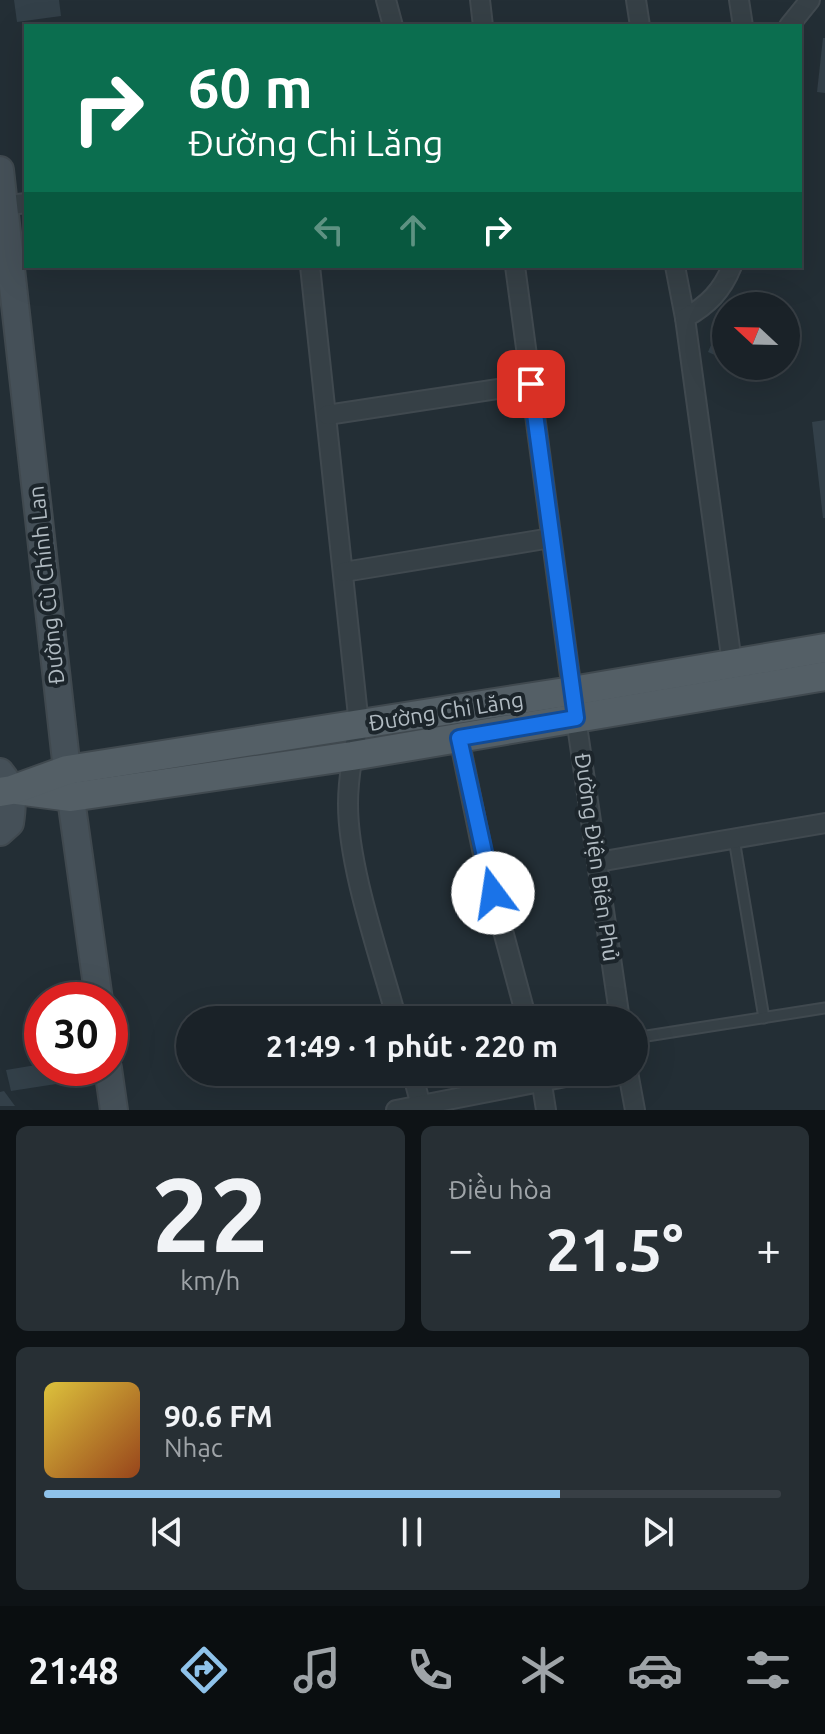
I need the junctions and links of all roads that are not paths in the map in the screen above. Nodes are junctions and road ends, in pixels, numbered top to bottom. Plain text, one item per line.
1 (386, 0) edge
2 (480, 0) edge
3 (636, 0) edge
4 (739, 0) edge
5 (810, 0) edge
6 (392, 24) edge
7 (483, 24) edge
8 (640, 24) edge
9 (743, 24) edge
10 (791, 24) edge
11 (0, 170) edge
12 (15, 204) edge
13 (310, 268) edge
14 (515, 268) edge
15 (675, 268) edge
16 (731, 268) edge
17 (685, 318) junction
18 (531, 384) junction
19 (327, 415) junction
20 (551, 538) junction
21 (344, 572) junction
22 (825, 648) edge
23 (732, 663) junction
24 (825, 676) edge
25 (574, 704) junction
26 (359, 725) junction
27 (459, 738) junction
28 (352, 756) junction
29 (69, 783) junction
30 (4, 785) edge
31 (825, 823) edge
32 (0, 832) edge
33 (734, 839) junction
34 (598, 862) junction
35 (97, 982) edge
36 (393, 1006) edge
37 (523, 1006) edge
38 (618, 1006) edge
39 (825, 1008) edge
40 (764, 1018) junction
41 (648, 1036) edge
42 (111, 1086) edge
43 (417, 1086) edge
44 (506, 1086) edge
45 (542, 1086) edge
46 (631, 1086) edge
47 (425, 1107) edge
48 (114, 1110) edge
49 (396, 1110) edge
50 (546, 1110) edge
51 (635, 1110) edge

1 - 6 street
2 - 7 street
3 - 8 street
4 - 9 street
5 - 10 street
11 - 12 main road, Đường Cù Chính Lan
12 - 29 main road, Đường Cù Chính Lan
13 - 19 street
14 - 18 street, Đường Điện Biên Phủ
15 - 17 street
16 - 17 street
17 - 23 street
18 - 19 street
18 - 20 street, Đường Điện Biên Phủ
19 - 21 street
20 - 21 street
20 - 25 street, Đường Điện Biên Phủ
21 - 26 street
22 - 23 main road, Đường Chi Lăng
23 - 25 main road, Đường Chi Lăng
24 - 25 main road, Đường Chi Lăng
25 - 26 main road, Đường Chi Lăng
25 - 27 main road, Đường Chi Lăng
25 - 34 street, Đường Điện Biên Phủ
26 - 28 street
26 - 29 main road, Đường Chi Lăng
27 - 28 main road, Đường Chi Lăng
27 - 37 street
28 - 29 main road, Đường Chi Lăng
28 - 36 street
29 - 30 main road
29 - 35 main road, Đường Cù Chính Lan
30 - 32 main road
31 - 33 street
33 - 34 street
33 - 40 lane
34 - 38 street, Đường Điện Biên Phủ
39 - 40 lane
40 - 41 lane
42 - 48 main road
43 - 47 street
44 - 47 street
45 - 50 street
46 - 51 street
47 - 49 street

